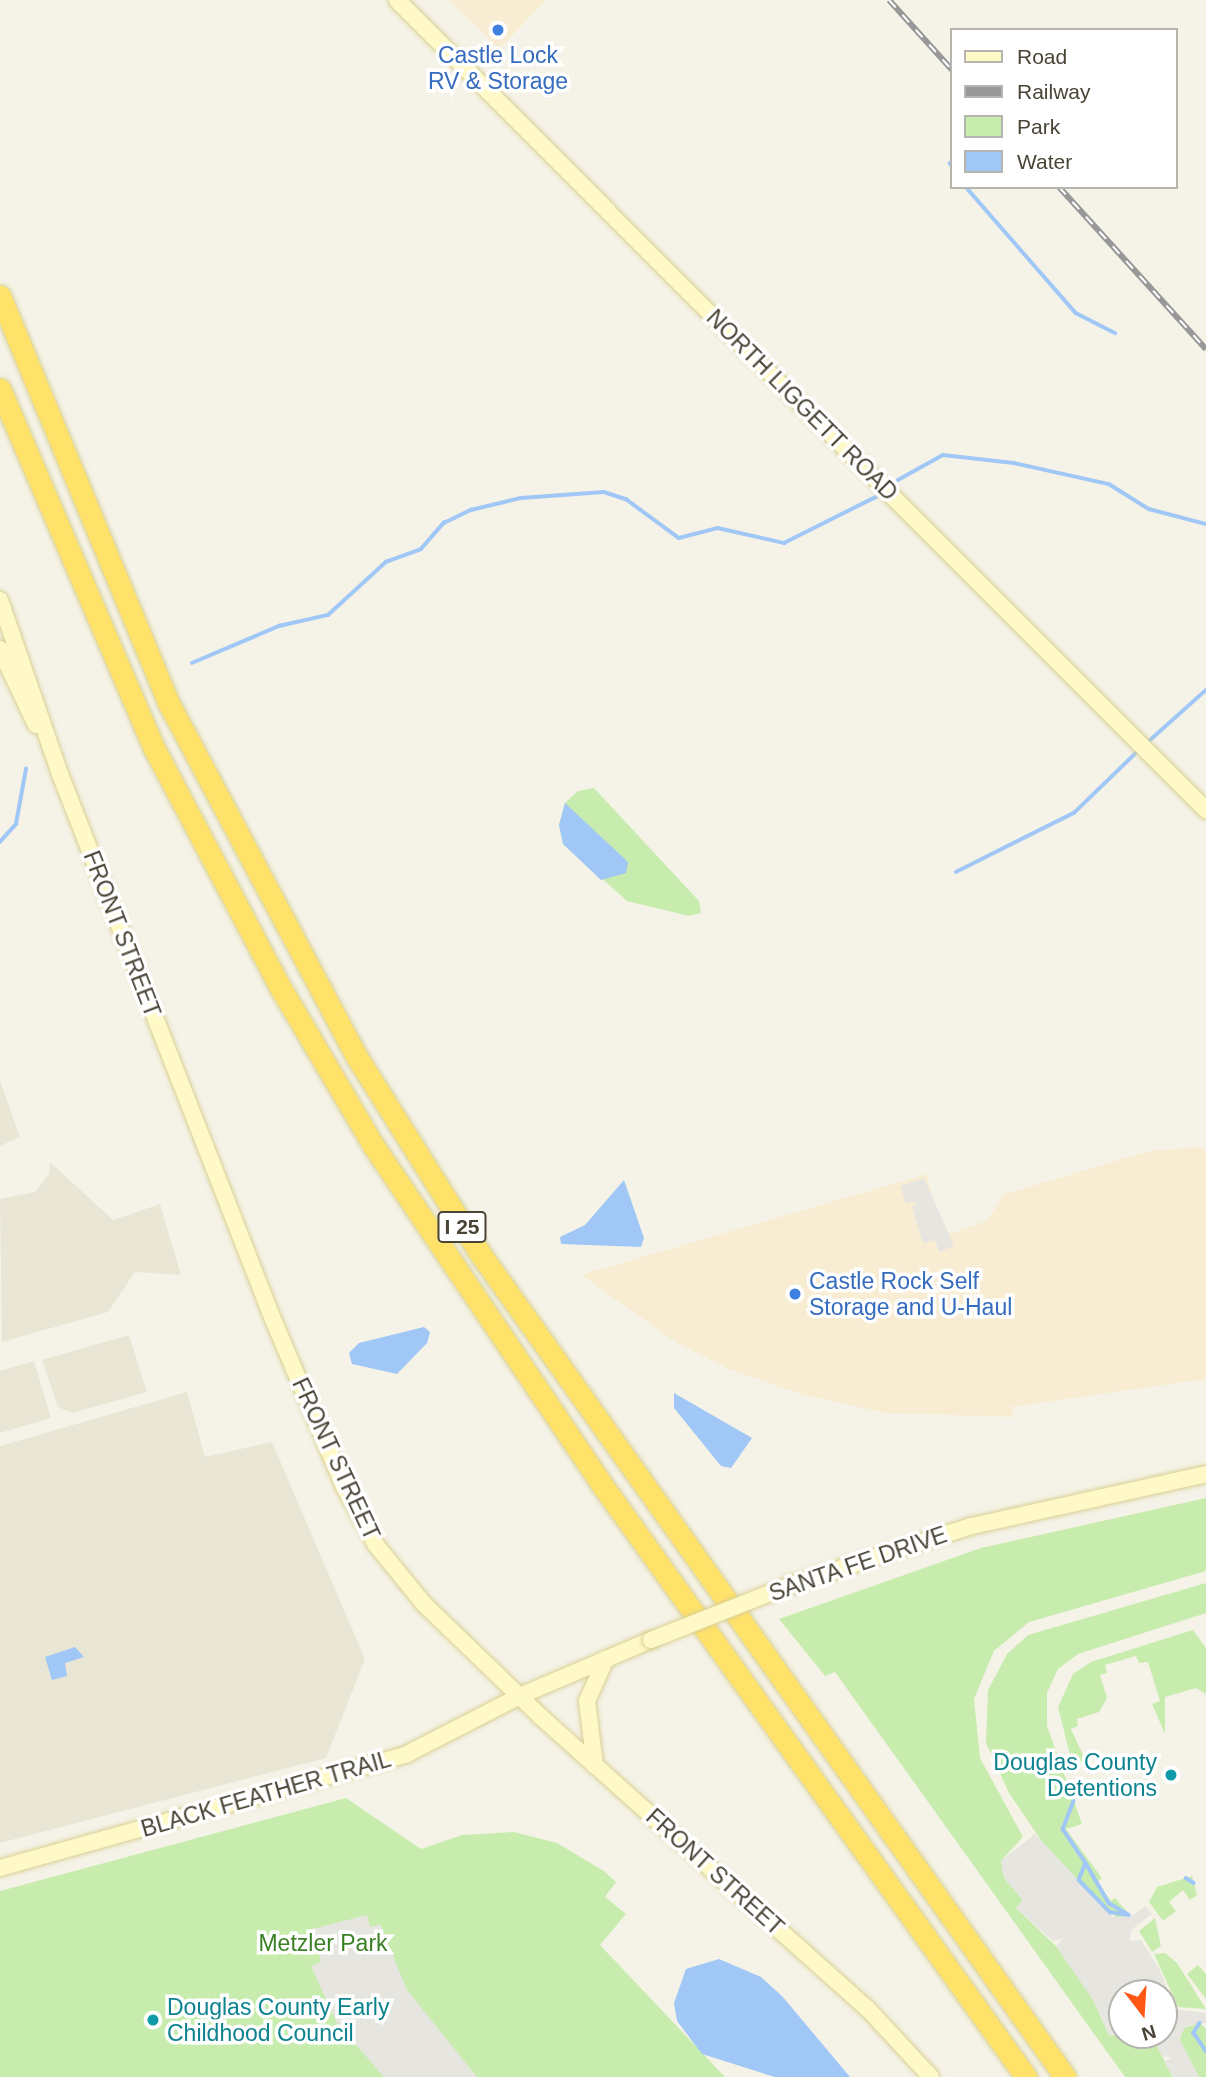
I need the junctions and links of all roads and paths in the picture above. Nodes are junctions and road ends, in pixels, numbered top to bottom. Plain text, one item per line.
1 (397, 0) edge
2 (0, 296) edge
3 (0, 389) edge
4 (0, 600) edge
5 (0, 649) edge
6 (60, 774) junction
7 (1206, 810) edge
8 (1206, 1474) edge
9 (606, 1659) junction
10 (522, 1695) junction
11 (595, 1766) junction
12 (0, 1868) edge
13 (931, 2077) edge
14 (1026, 2077) edge
15 (1065, 2077) edge

1 - 7 main road, NORTH LIGGETT ROAD
2 - 15 highway, I 25
3 - 14 highway, I 25
4 - 6 main road, FRONT STREET
5 - 6 main road, FRONT STREET
6 - 10 main road, FRONT STREET
8 - 9 main road, SANTA FE DRIVE, bridge
9 - 10 main road, SANTA FE DRIVE
9 - 11 main road
10 - 11 main road, FRONT STREET
10 - 12 main road, BLACK FEATHER TRAIL
11 - 13 main road, FRONT STREET

